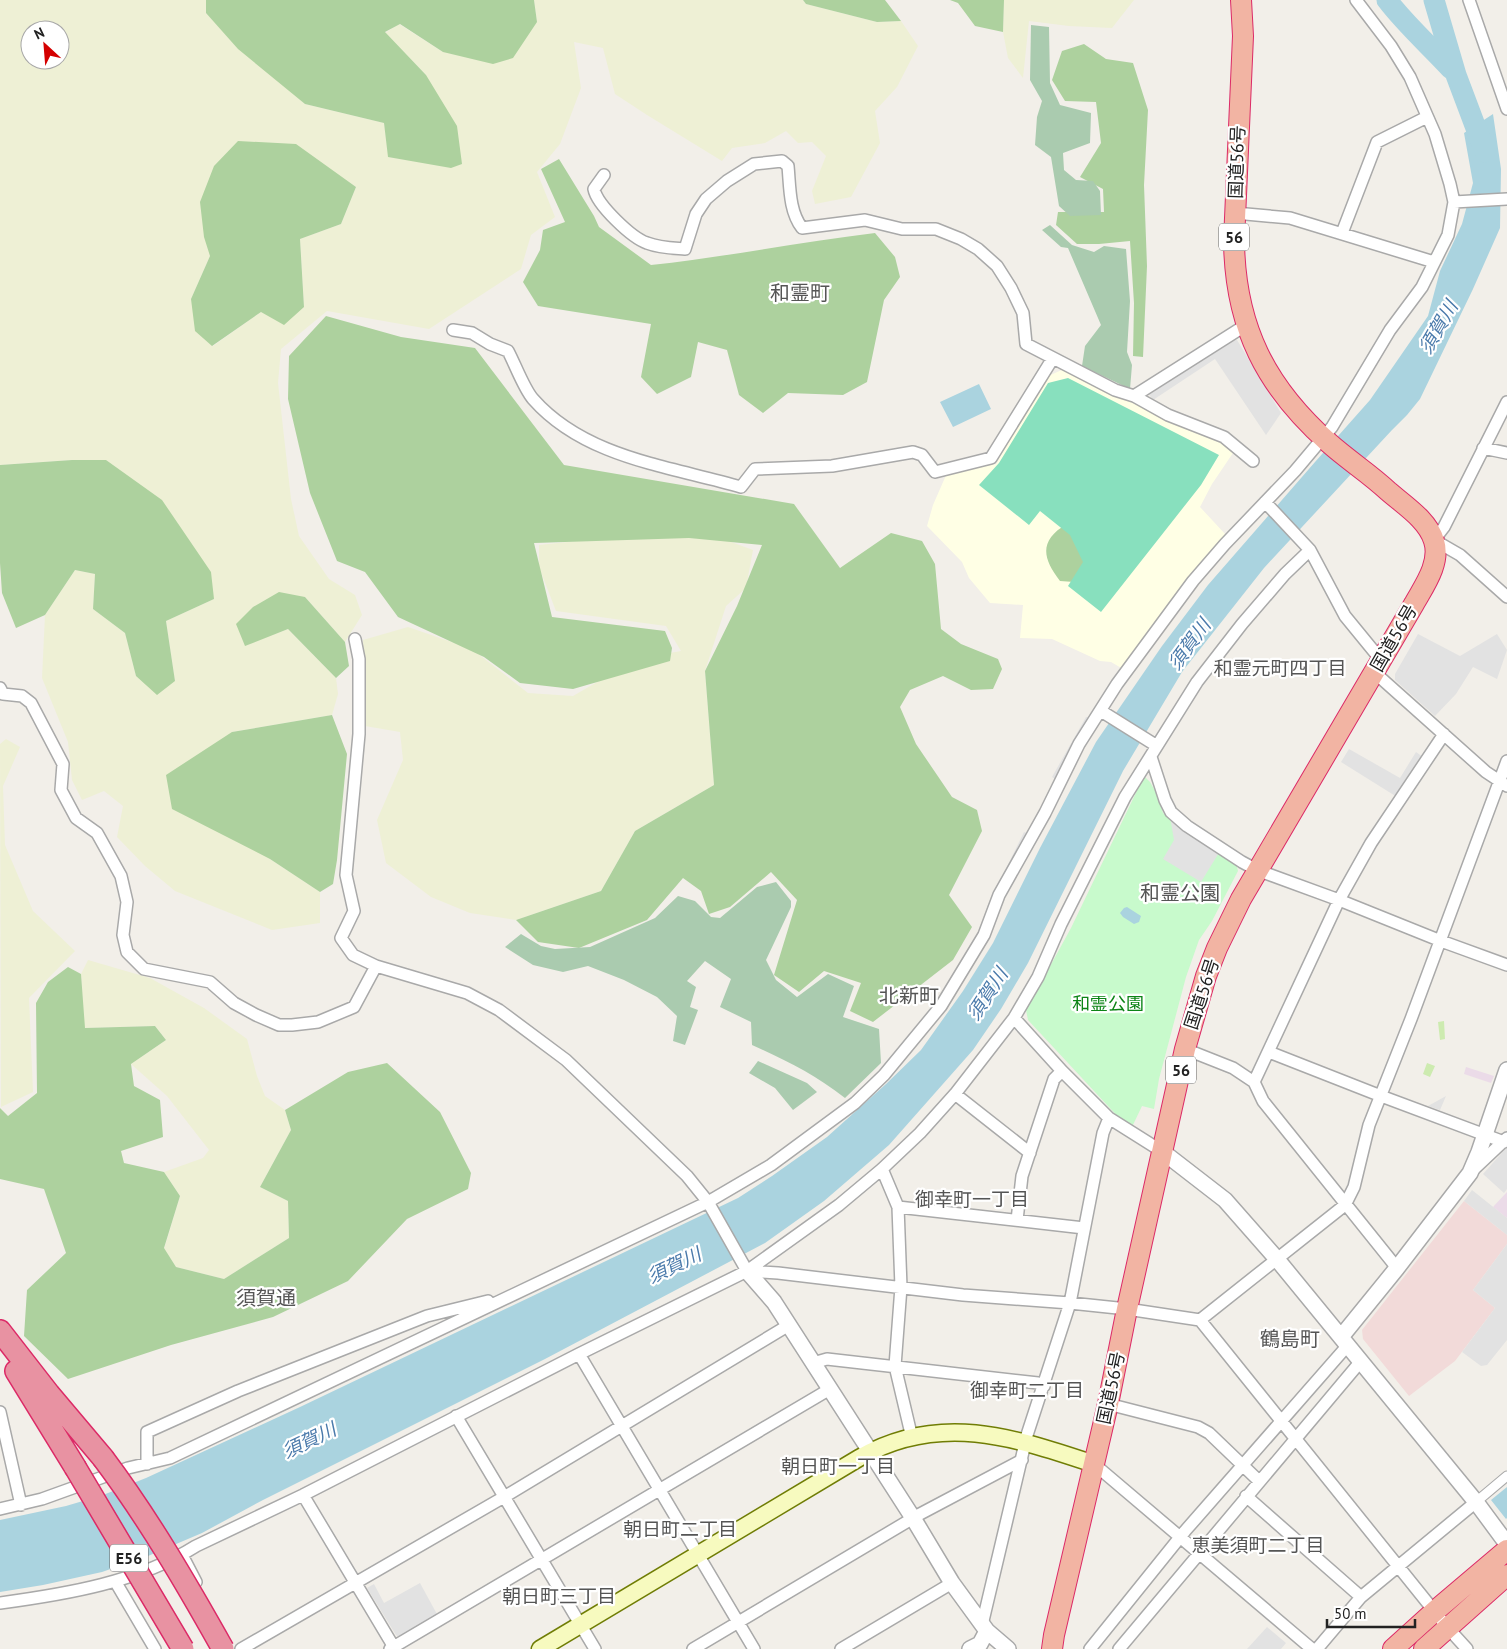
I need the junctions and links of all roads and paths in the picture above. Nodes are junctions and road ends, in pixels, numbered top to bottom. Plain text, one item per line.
1 (1241, 0) edge
2 (1356, 0) edge
3 (1469, 0) edge
4 (1507, 109) edge
5 (1427, 117) junction
6 (604, 175) dead end
7 (1507, 198) edge
8 (1458, 202) junction
9 (1235, 213) junction
10 (1342, 233) junction
11 (1434, 262) junction
12 (1246, 325) junction
13 (453, 330) dead end
14 (1052, 358) junction
15 (1134, 396) junction
16 (1507, 402) edge
17 (1327, 441) junction
18 (1483, 448) junction
19 (1507, 453) edge
20 (1253, 461) dead end
21 (1266, 504) junction
22 (1434, 540) junction
23 (1307, 546) junction
24 (1507, 597) edge
25 (355, 639) dead end
26 (1378, 666) junction
27 (1, 691) edge
28 (1105, 714) junction
29 (1444, 734) junction
30 (1153, 744) junction
31 (1151, 757) junction
32 (1507, 760) edge
33 (1503, 783) edge
34 (1257, 870) junction
35 (1339, 900) junction
36 (1441, 941) junction
37 (1507, 965) edge
38 (376, 966) junction
39 (1014, 1018) junction
40 (1186, 1049) junction
41 (1269, 1052) junction
42 (1507, 1070) edge
43 (1062, 1071) junction
44 (1254, 1082) junction
45 (955, 1094) junction
46 (1381, 1096) junction
47 (1109, 1118) junction
48 (1484, 1134) junction
49 (1505, 1140) edge
50 (1163, 1152) junction
51 (1030, 1153) junction
52 (882, 1169) junction
53 (1470, 1173) junction
54 (1345, 1205) junction
55 (710, 1206) junction
56 (898, 1206) junction
57 (1018, 1220) junction
58 (1084, 1228) junction
59 (1276, 1258) junction
60 (744, 1267) junction
61 (1397, 1268) junction
62 (901, 1288) junction
63 (501, 1300) junction
64 (1070, 1303) junction
65 (1127, 1309) junction
66 (1200, 1320) junction
67 (789, 1325) junction
68 (0, 1331) edge
69 (1344, 1341) junction
70 (0, 1342) edge
71 (579, 1354) junction
72 (1362, 1361) junction
73 (813, 1363) junction
74 (895, 1366) junction
75 (1044, 1386) junction
76 (830, 1389) junction
77 (1108, 1404) junction
78 (0, 1412) edge
79 (456, 1416) junction
80 (1281, 1420) junction
81 (623, 1426) junction
82 (912, 1438) junction
83 (1296, 1439) junction
84 (1026, 1442) junction
85 (870, 1451) junction
86 (1022, 1460) junction
87 (147, 1464) junction
88 (1094, 1464) junction
89 (1242, 1464) junction
90 (71, 1469) junction
91 (1507, 1476) edge
92 (1258, 1481) junction
93 (660, 1489) junction
94 (303, 1495) junction
95 (1246, 1496) junction
96 (504, 1497) junction
97 (1476, 1502) junction
98 (21, 1505) junction
99 (0, 1509) edge
100 (913, 1518) junction
101 (1180, 1538) junction
102 (1507, 1544) edge
103 (1507, 1550) edge
104 (1199, 1553) junction
105 (698, 1554) junction
106 (182, 1555) junction
107 (542, 1560) junction
108 (1398, 1566) junction
109 (1507, 1575) edge
110 (115, 1581) junction
111 (356, 1583) junction
112 (952, 1583) junction
113 (1361, 1597) junction
114 (0, 1603) edge
115 (1435, 1611) junction
116 (738, 1622) junction
117 (581, 1624) junction
118 (1447, 1627) junction
119 (979, 1640) edge
120 (393, 1648) edge
121 (155, 1649) edge
122 (167, 1649) edge
123 (183, 1649) edge
124 (223, 1649) edge
125 (232, 1649) edge
126 (241, 1649) edge
127 (540, 1649) edge
128 (595, 1649) edge
129 (693, 1649) edge
130 (754, 1649) edge
131 (841, 1649) edge
132 (1008, 1649) edge
133 (1052, 1649) edge
134 (1090, 1649) edge
135 (1119, 1649) edge
136 (1312, 1649) edge
137 (1317, 1649) edge
138 (1393, 1649) edge
139 (1424, 1649) edge
140 (1467, 1649) edge

1 - 9 highway, 国道56号 / 56
2 - 5 street
3 - 4 street
5 - 8 street
5 - 10 street
6 - 14 street
7 - 8 street
8 - 11 street
9 - 10 street
9 - 12 highway, 国道56号 / 56
10 - 11 street
11 - 17 street
12 - 15 street
12 - 17 highway, 国道56号 / 56
13 - 14 street
14 - 15 street
15 - 20 street
16 - 18 street
17 - 21 street
17 - 22 highway, 56
18 - 19 street
18 - 22 street
21 - 23 street
21 - 28 street
22 - 24 street
22 - 26 highway, 国道56号 / 56
23 - 26 street
23 - 30 street
25 - 38 street
26 - 29 street
26 - 34 highway, 国道56号 / 56
27 - 38 street
28 - 30 street
28 - 55 street
29 - 33 street
29 - 35 street
30 - 31 street
31 - 34 street
31 - 39 street
32 - 33 street
33 - 36 street
34 - 35 street
34 - 40 highway, 国道56号 / 56
35 - 36 street
35 - 41 street
36 - 37 street
36 - 46 street
38 - 55 street
39 - 43 street
39 - 45 street
40 - 44 street
40 - 50 highway, 国道56号 / 56
41 - 44 street
41 - 46 street
42 - 48 street
43 - 47 street
43 - 51 street
44 - 54 street
45 - 51 street
45 - 52 street
46 - 48 street
46 - 54 street
47 - 50 street
47 - 58 street
48 - 49 street
48 - 53 street
49 - 53 street
50 - 59 street
50 - 65 highway, 国道56号 / 56
51 - 57 street
52 - 56 street
52 - 60 street
53 - 61 street
54 - 59 street
54 - 61 street
55 - 60 street
55 - 63 street
56 - 57 street
56 - 62 street
57 - 58 street
58 - 64 street
59 - 66 street
59 - 69 street
60 - 62 street
60 - 67 street
60 - 71 street
61 - 69 street
62 - 64 street
62 - 74 street
63 - 87 street
63 - 87 street
64 - 65 street
64 - 75 street
65 - 66 street
65 - 77 highway, 国道56号 / 56
66 - 80 street
67 - 73 street
67 - 81 street
68 - 124 highway, bridge
69 - 72 street
69 - 80 street
70 - 90 highway
71 - 79 street
71 - 81 street
72 - 83 street
72 - 97 street
73 - 74 street
73 - 76 street
74 - 75 street
74 - 82 street
75 - 84 street
76 - 85 street
76 - 93 street
77 - 88 highway, 国道56号 / 56
77 - 89 street
78 - 98 street
79 - 94 street
79 - 96 street
80 - 83 street
80 - 89 street
81 - 93 street
81 - 96 street
82 - 84 main road
82 - 85 main road
83 - 92 street
83 - 108 street
84 - 86 street
84 - 88 main road
85 - 100 street
85 - 105 main road
86 - 100 street
86 - 119 street
87 - 98 street
88 - 101 street
88 - 133 highway, 国道56号 / 56
89 - 92 street
89 - 101 street
90 - 122 highway
90 - 123 highway, E56, bridge
91 - 97 street
92 - 95 street
93 - 105 street
93 - 107 street
94 - 106 street
94 - 111 street
95 - 104 street
95 - 113 street
96 - 107 street
96 - 111 street
97 - 102 street
97 - 108 street
98 - 99 street
100 - 112 street
100 - 116 street
101 - 104 street
101 - 134 street
103 - 115 highway
104 - 135 street
104 - 136 street
105 - 116 street
105 - 117 main road
106 - 110 street
106 - 125 street
107 - 117 street
107 - 120 street
108 - 113 street
108 - 115 street
109 - 118 highway
110 - 114 street
110 - 121 street
111 - 120 street
111 - 126 street
112 - 119 street
112 - 131 street
113 - 137 street
115 - 118 street
115 - 138 highway
116 - 129 street
116 - 130 street
117 - 127 main road
117 - 128 street
118 - 139 highway
118 - 140 street
119 - 132 street

